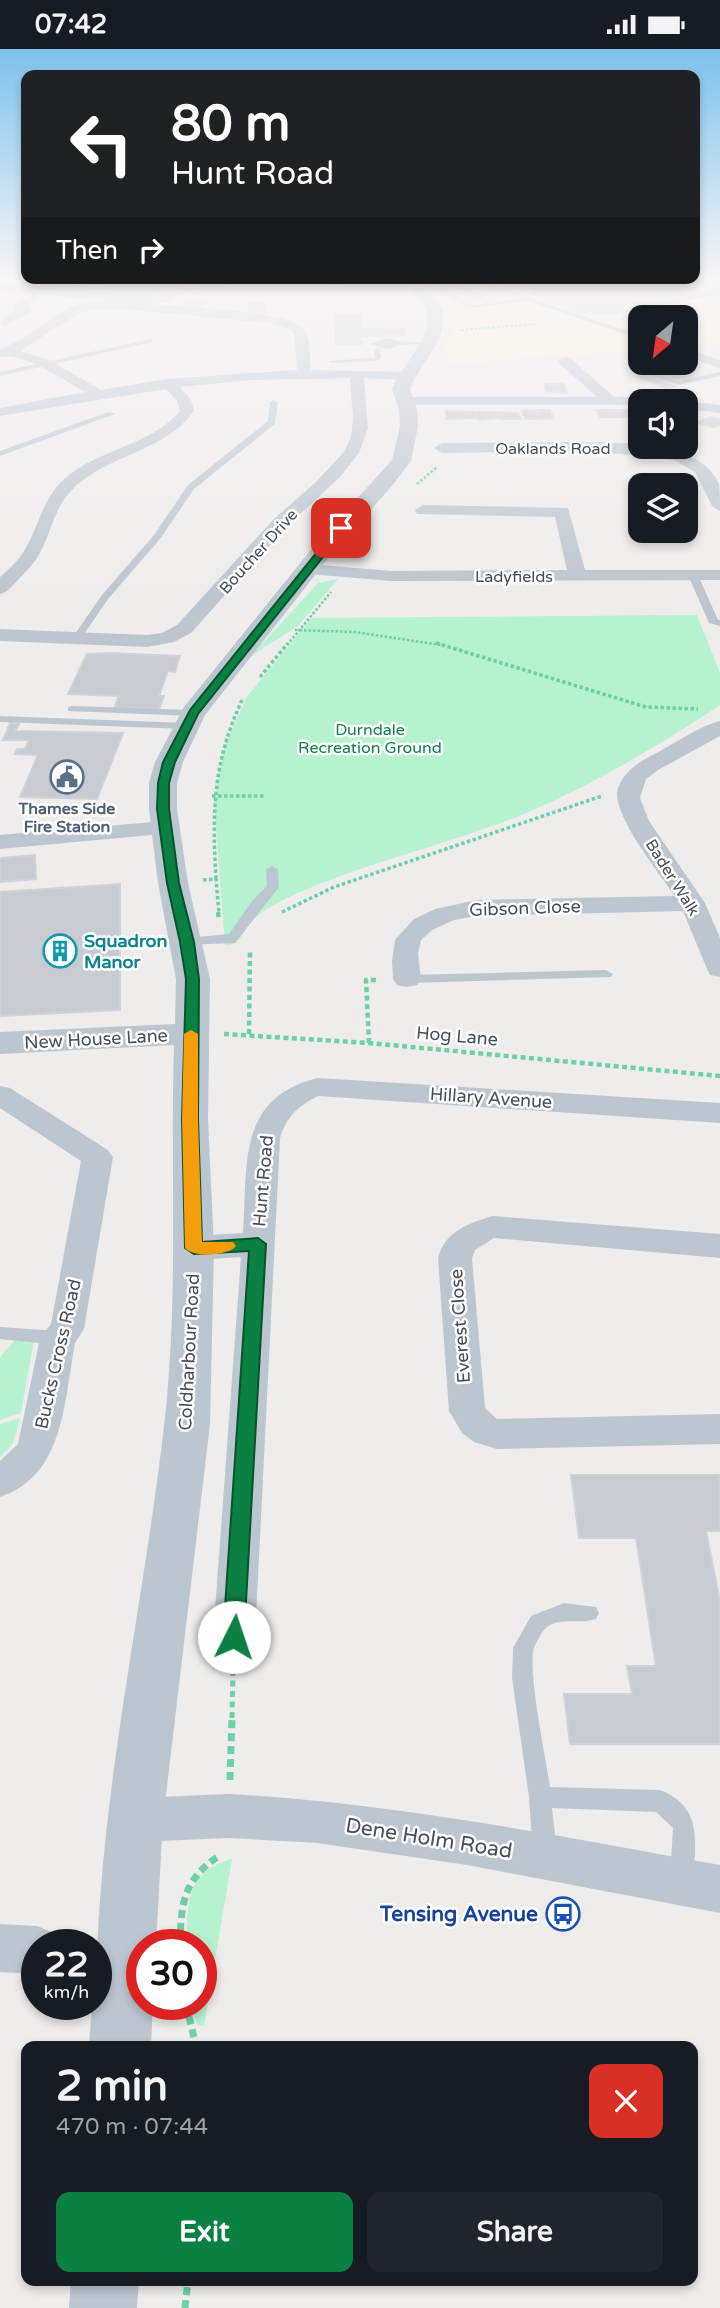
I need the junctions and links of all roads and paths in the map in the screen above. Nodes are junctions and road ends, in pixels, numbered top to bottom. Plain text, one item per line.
1 (78, 382) edge
2 (175, 382) edge
3 (358, 382) edge
4 (387, 382) edge
5 (408, 382) edge
6 (589, 382) edge
7 (168, 383) junction
8 (405, 388) junction
9 (96, 393) junction
10 (608, 399) junction
11 (628, 400) edge
12 (274, 402) dead end
13 (698, 406) edge
14 (720, 409) edge
15 (0, 412) edge
16 (111, 414) dead end
17 (442, 448) dead end
18 (0, 454) edge
19 (716, 490) edge
20 (720, 506) edge
21 (423, 510) dead end
22 (34, 549) junction
23 (11, 550) dead end
24 (309, 569) junction
25 (693, 575) junction
26 (720, 575) edge
27 (577, 576) junction
28 (0, 588) edge
29 (720, 623) edge
30 (300, 629) junction
31 (0, 635) edge
32 (77, 638) junction
33 (236, 658) junction
34 (253, 685) dead end
35 (243, 696) dead end
36 (705, 708) dead end
37 (72, 709) dead end
38 (0, 719) edge
39 (190, 719) junction
40 (720, 727) edge
41 (698, 738) junction
42 (720, 747) edge
43 (630, 786) junction
44 (212, 796) junction
45 (264, 796) dead end
46 (165, 828) junction
47 (0, 842) edge
48 (272, 870) dead end
49 (216, 879) junction
50 (173, 883) junction
51 (692, 903) junction
52 (274, 919) dead end
53 (220, 941) junction
54 (187, 942) junction
55 (720, 969) edge
56 (606, 974) dead end
57 (407, 979) junction
58 (191, 1034) junction
59 (249, 1034) junction
60 (0, 1043) edge
61 (369, 1043) junction
62 (720, 1076) edge
63 (0, 1095) edge
64 (720, 1113) edge
65 (273, 1118) joint
66 (258, 1244) junction
67 (720, 1246) edge
68 (194, 1248) junction
69 (0, 1333) edge
70 (58, 1338) junction
71 (720, 1429) edge
72 (0, 1482) edge
73 (589, 1613) dead end
74 (234, 1637) joint
75 (540, 1797) junction
76 (135, 1820) junction
77 (227, 1835) junction
78 (545, 1856) junction
79 (701, 1885) edge
80 (134, 1929) edge
81 (156, 1929) edge
82 (0, 1948) edge
83 (21, 1949) edge
84 (126, 2005) edge
85 (190, 2020) edge
86 (121, 2041) edge
87 (195, 2041) edge
88 (105, 2286) edge
89 (187, 2286) edge
90 (103, 2308) edge
91 (185, 2308) edge

1 - 9 street
2 - 7 street
3 - 32 street, Boucher Drive
4 - 8 street
5 - 8 street
6 - 10 street
7 - 9 street
7 - 22 street
8 - 10 street
8 - 24 street, Coldharbour Road
9 - 15 street
10 - 11 street
12 - 32 lane
13 - 14 street
16 - 18 lane
17 - 19 street, Oaklands Road
19 - 20 street, Oaklands Road
21 - 27 street
22 - 23 street
22 - 28 street
24 - 27 street, Ladyfields
24 - 33 street, Coldharbour Road
25 - 26 street, Ladyfields
25 - 27 street, Ladyfields
25 - 29 lane
30 - 33 path
30 - 34 path
30 - 36 path
31 - 32 street, Boucher Drive
33 - 39 street, Coldharbour Road
35 - 44 path
37 - 39 lane
38 - 39 lane
39 - 46 street, Coldharbour Road
40 - 41 street
41 - 42 street
41 - 43 street
43 - 51 street, Bader Walk
43 - 52 path
44 - 45 path
44 - 49 path
46 - 47 street
46 - 50 street, Coldharbour Road
48 - 53 lane
49 - 50 path
49 - 53 path
50 - 54 street, Coldharbour Road
51 - 55 street, Bader Walk
51 - 57 street, Gibson Close
53 - 54 lane
53 - 59 path
54 - 58 street, Coldharbour Road
56 - 57 lane
57 - 61 path
58 - 59 path, Hog Lane
58 - 60 street, New House Lane
58 - 68 street, Coldharbour Road
59 - 61 path, Hog Lane
61 - 62 path, Hog Lane
63 - 70 street, Bucks Cross Road
64 - 65 street, Hillary Avenue
65 - 66 street, Hunt Road
66 - 68 street, Hunt Road
66 - 74 street, Hunt Road
67 - 71 street, Everest Close
68 - 76 street, Coldharbour Road
69 - 70 lane
70 - 72 street, Bucks Cross Road
73 - 75 lane
74 - 77 path
75 - 78 lane
75 - 79 lane
76 - 77 street, Dene Holm Road
76 - 80 street, Coldharbour Road
77 - 78 street, Dene Holm Road
77 - 81 path
78 - 79 street, Dene Holm Road
82 - 83 street
84 - 86 street, Coldharbour Road
85 - 87 path
88 - 90 street
89 - 91 path

